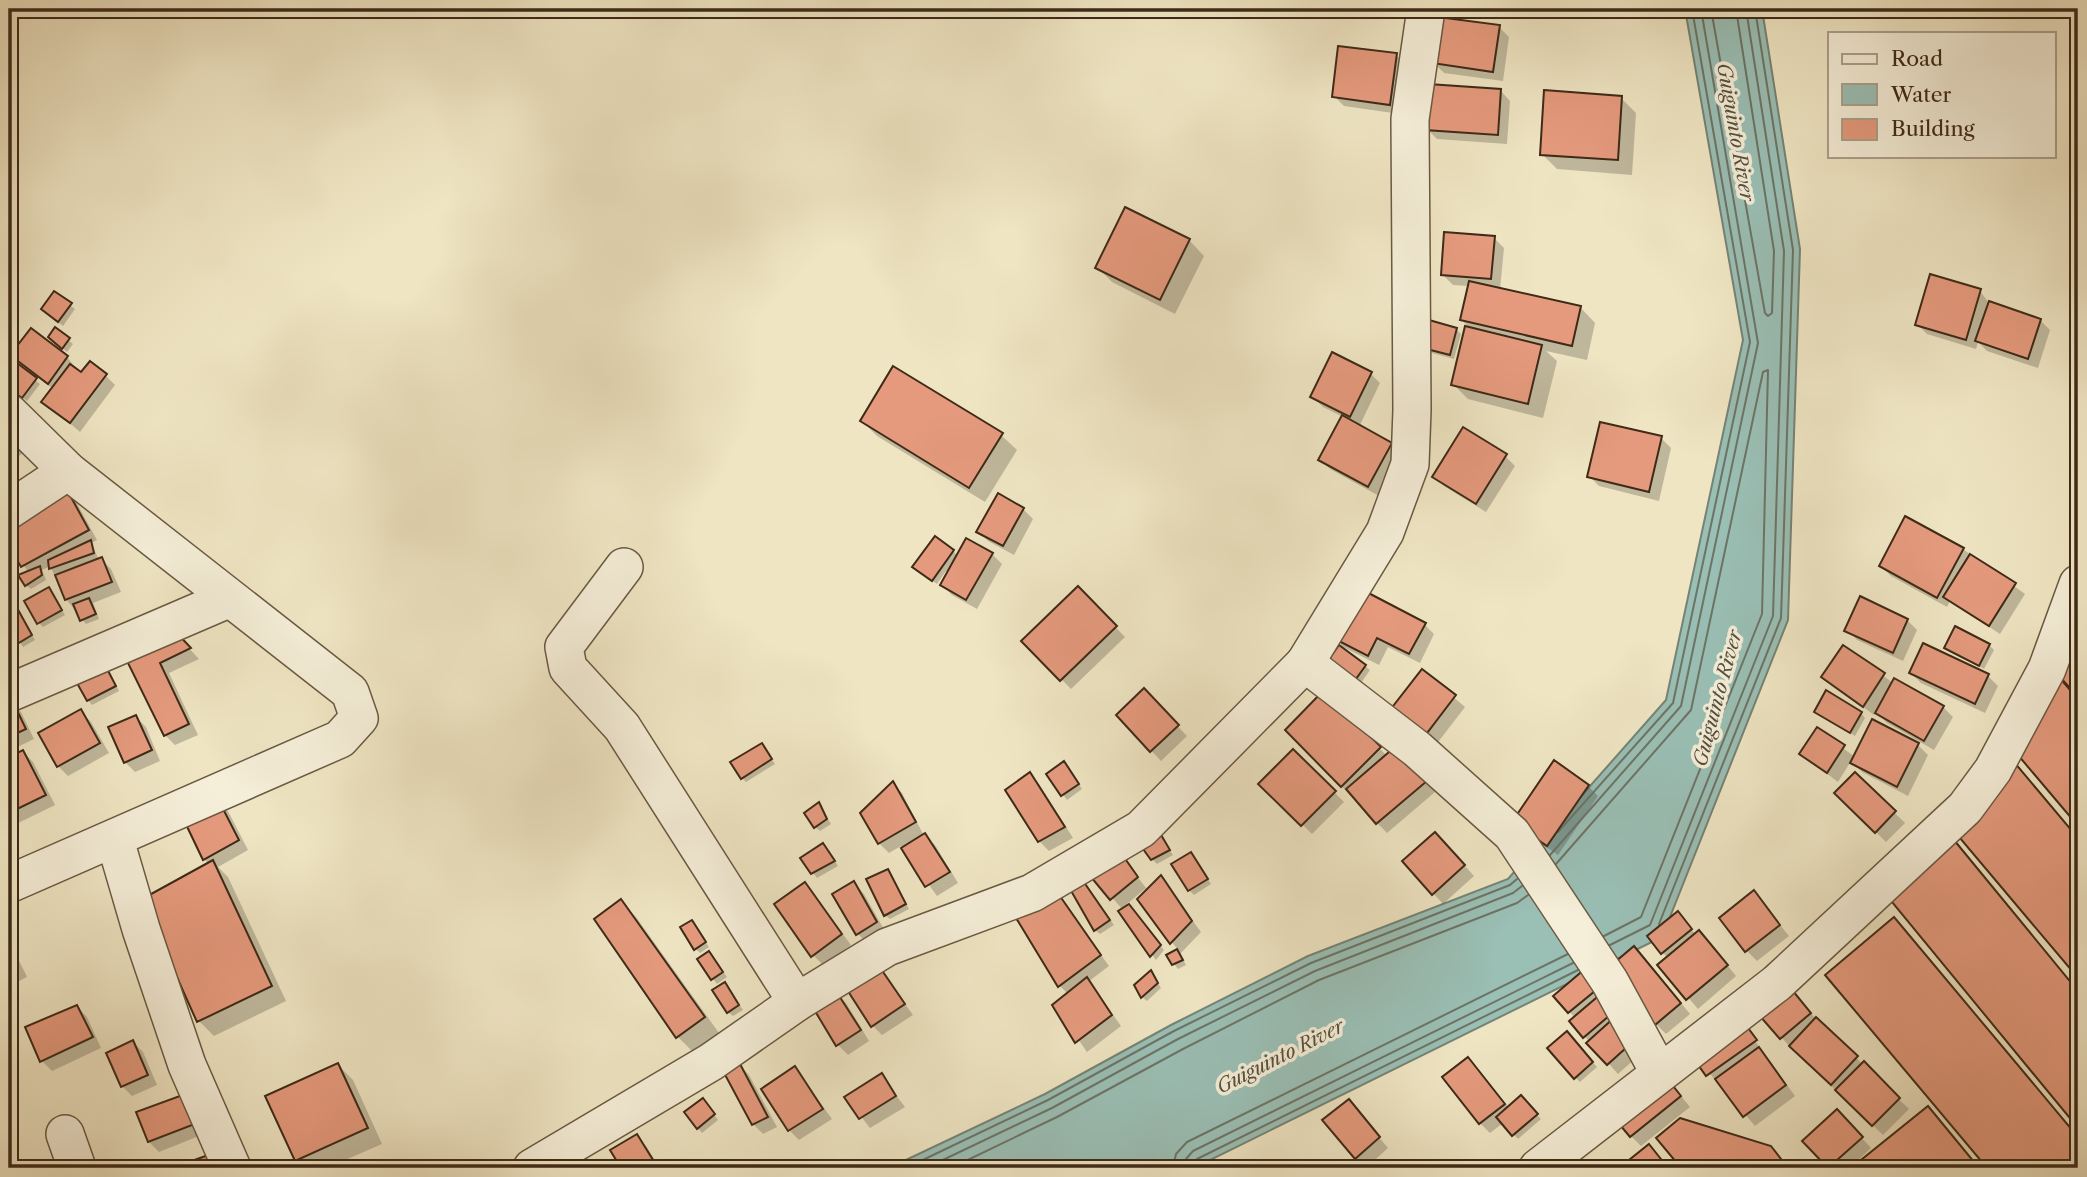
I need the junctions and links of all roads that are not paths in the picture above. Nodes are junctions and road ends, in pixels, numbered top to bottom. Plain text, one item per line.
1 (1426, 9) edge
2 (9, 413) edge
3 (68, 471) junction
4 (9, 510) edge
5 (624, 567) dead end
6 (2078, 584) edge
7 (228, 599) junction
8 (1305, 663) junction
9 (9, 693) edge
10 (115, 840) junction
11 (9, 884) edge
12 (797, 1002) junction
13 (1659, 1072) junction
14 (65, 1134) dead end
15 (77, 1168) edge
16 (232, 1168) edge
17 (532, 1168) edge
18 (1538, 1168) edge

1 - 8 street
2 - 3 street
3 - 4 street
3 - 7 street
5 - 12 street
6 - 13 street
7 - 9 street
7 - 10 street
8 - 12 street
8 - 13 street
10 - 11 street
10 - 16 street
12 - 17 street
13 - 18 street
14 - 15 street

